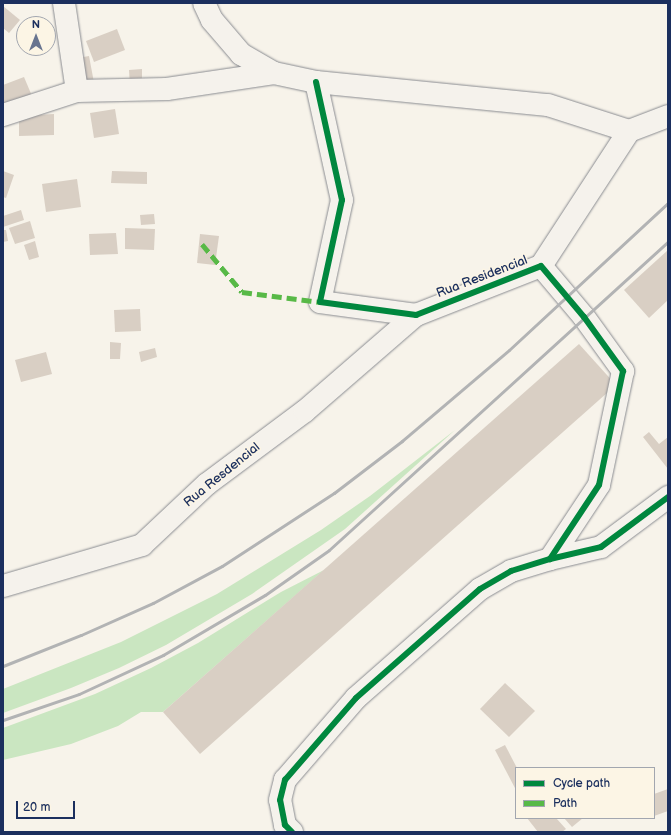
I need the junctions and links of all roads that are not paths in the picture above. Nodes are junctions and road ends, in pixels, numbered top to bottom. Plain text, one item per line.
1 (64, 3) edge
2 (204, 3) edge
3 (274, 73) junction
4 (316, 82) junction
5 (77, 91) junction
6 (3, 116) edge
7 (668, 116) edge
8 (629, 131) junction
9 (541, 266) junction
10 (416, 315) junction
11 (668, 498) edge
12 (550, 559) junction
13 (3, 586) edge
14 (283, 830) edge

1 - 5 street
2 - 3 street
3 - 4 street
3 - 5 street
4 - 8 street
4 - 10 street, Rua Residencial
5 - 6 street
7 - 8 street
8 - 9 street, Rua Residencial
9 - 10 street, Rua Residencial
9 - 12 street, Rua Residencial
10 - 13 street, Rua Resdencial
11 - 12 street
12 - 14 street

